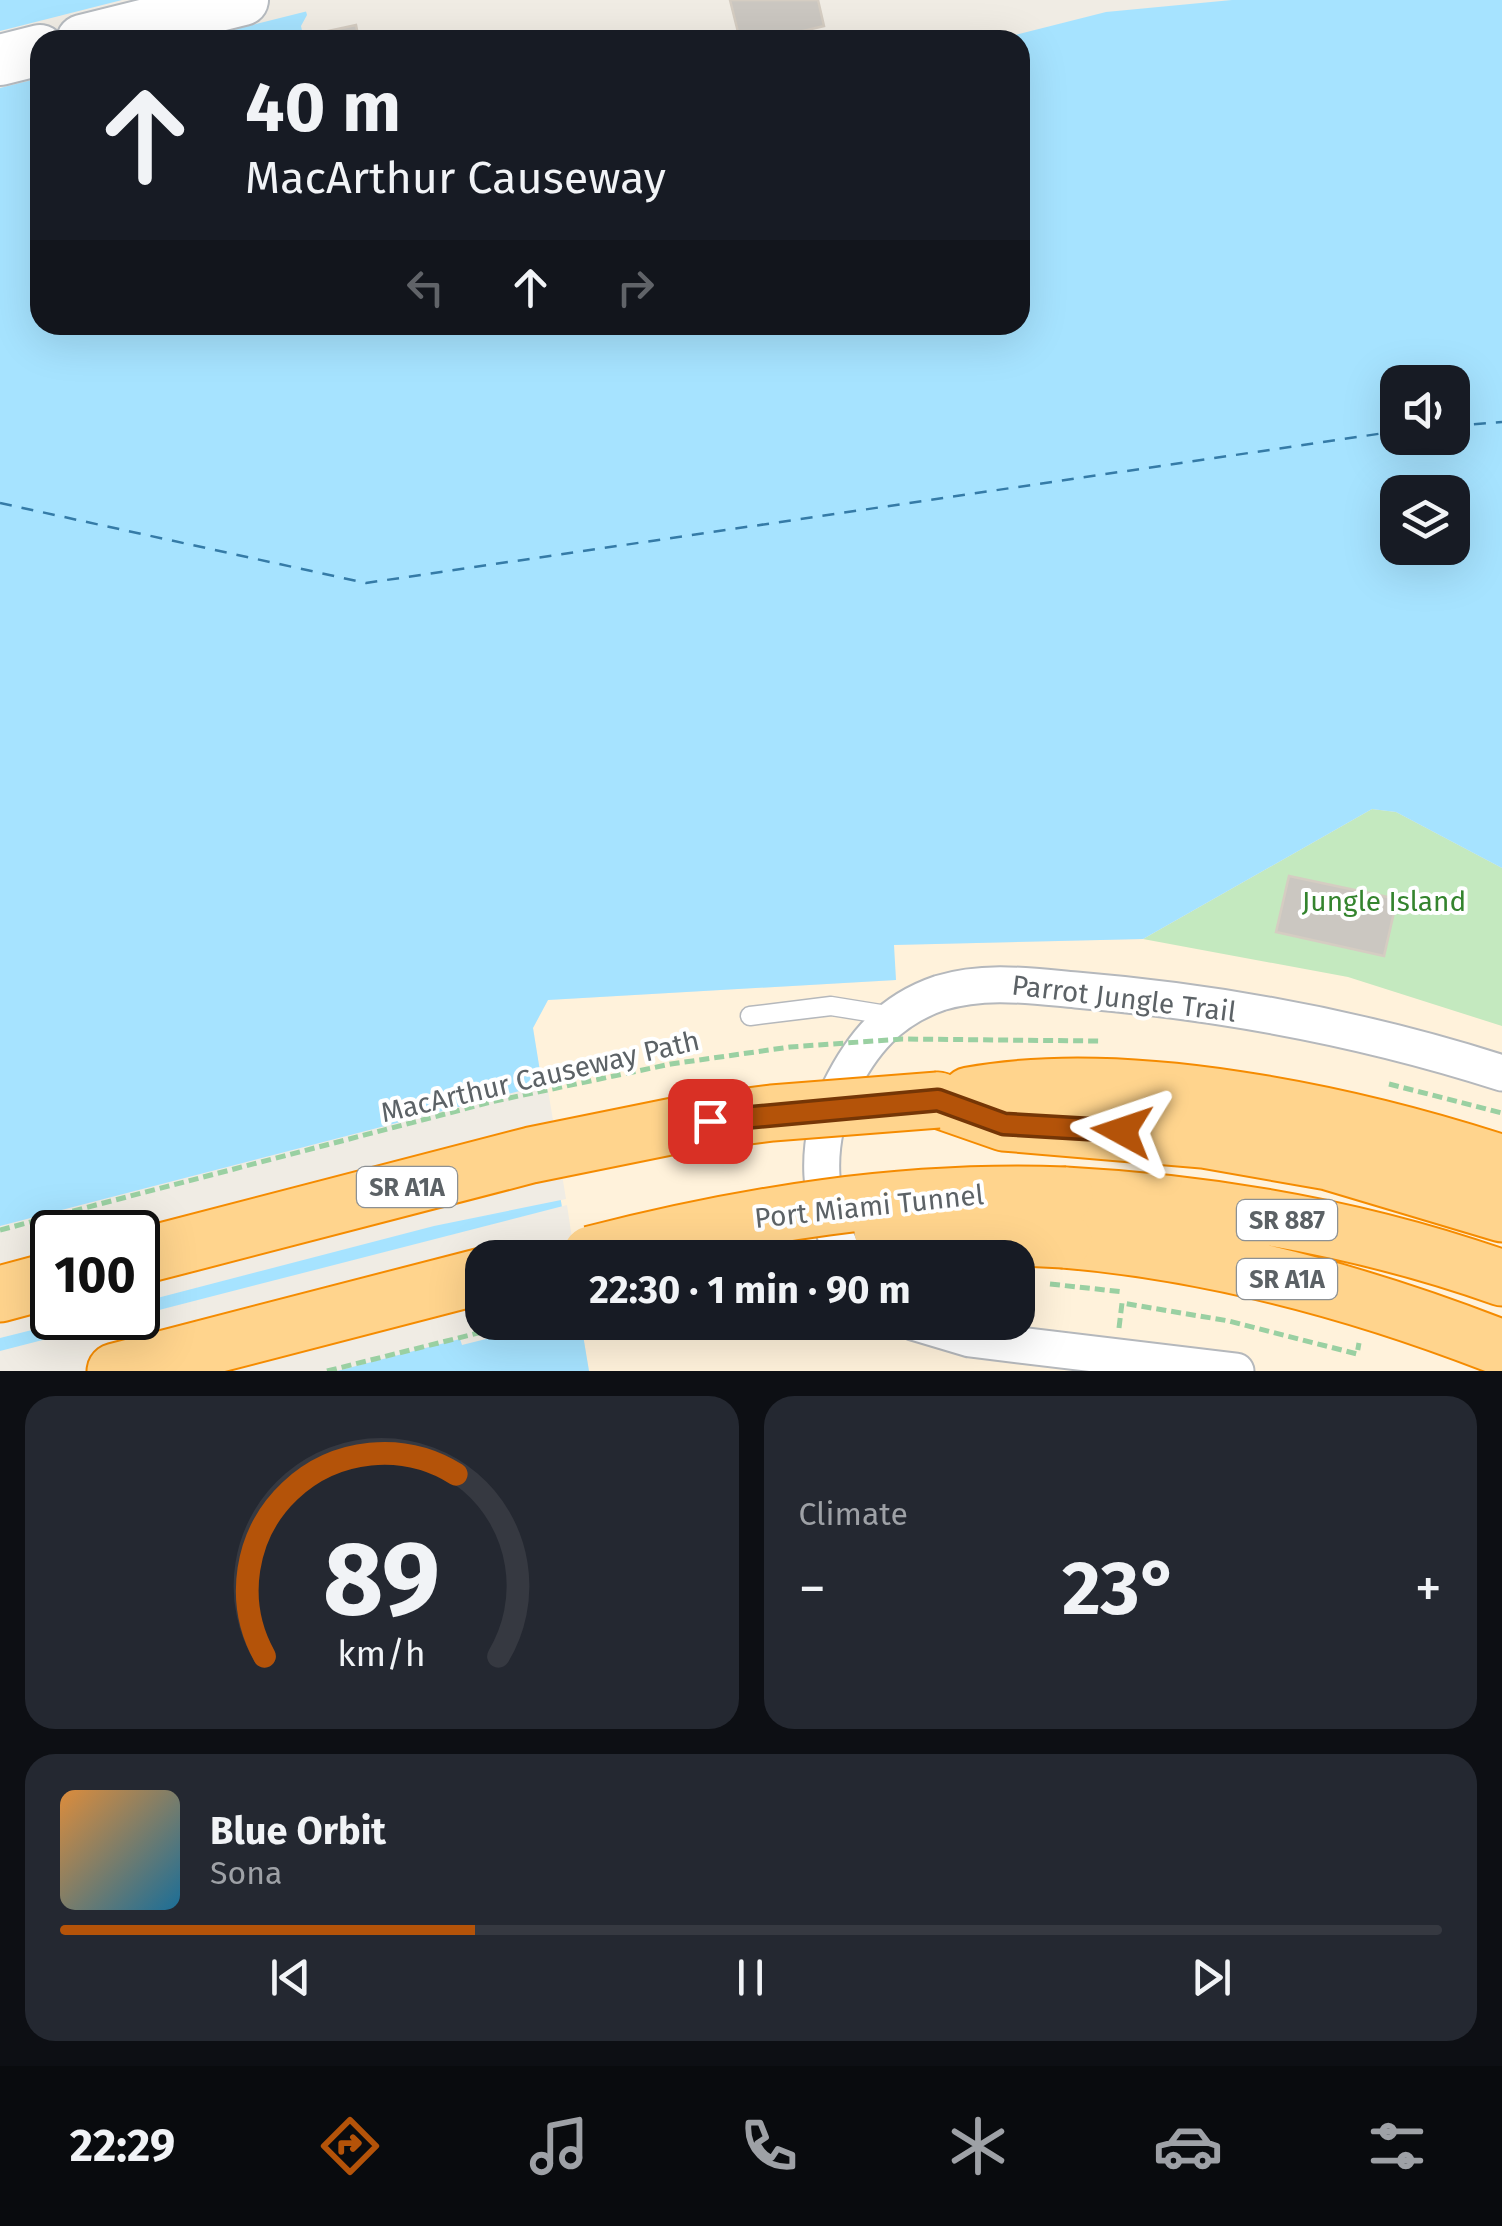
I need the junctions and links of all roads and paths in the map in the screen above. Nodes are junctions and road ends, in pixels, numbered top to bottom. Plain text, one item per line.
1 (242, 0) edge
2 (122, 30) edge
3 (30, 52) edge
4 (0, 60) edge
5 (750, 1016) dead end
6 (894, 1016) junction
7 (1502, 1073) edge
8 (1092, 1085) junction
9 (1502, 1163) edge
10 (1502, 1214) edge
11 (0, 1230) edge
12 (700, 1240) edge
13 (840, 1240) edge
14 (1065, 1240) junction
15 (160, 1252) edge
16 (0, 1262) edge
17 (30, 1264) edge
18 (1502, 1278) edge
19 (465, 1280) edge
20 (30, 1286) edge
21 (0, 1294) edge
22 (1138, 1294) dead end
23 (465, 1336) edge
24 (1344, 1339) dead end
25 (980, 1340) edge
26 (1502, 1348) edge
27 (1133, 1355) edge
28 (115, 1371) edge
29 (327, 1371) edge
30 (1236, 1371) edge

1 - 2 main road
3 - 4 main road
5 - 6 lane
6 - 7 street, Parrot Jungle Trail
6 - 13 street, Parrot Jungle Trail
8 - 9 highway, SR A1A
8 - 10 highway, SR 887
8 - 11 path, MacArthur Causeway Path, bridge
8 - 15 highway, SR A1A, bridge
12 - 14 highway, SR A1A, bridge
14 - 18 highway, SR 887
14 - 22 path
14 - 26 highway, SR A1A
16 - 17 highway
19 - 28 highway
20 - 21 highway
23 - 29 path
24 - 27 path
25 - 27 street
27 - 30 street

